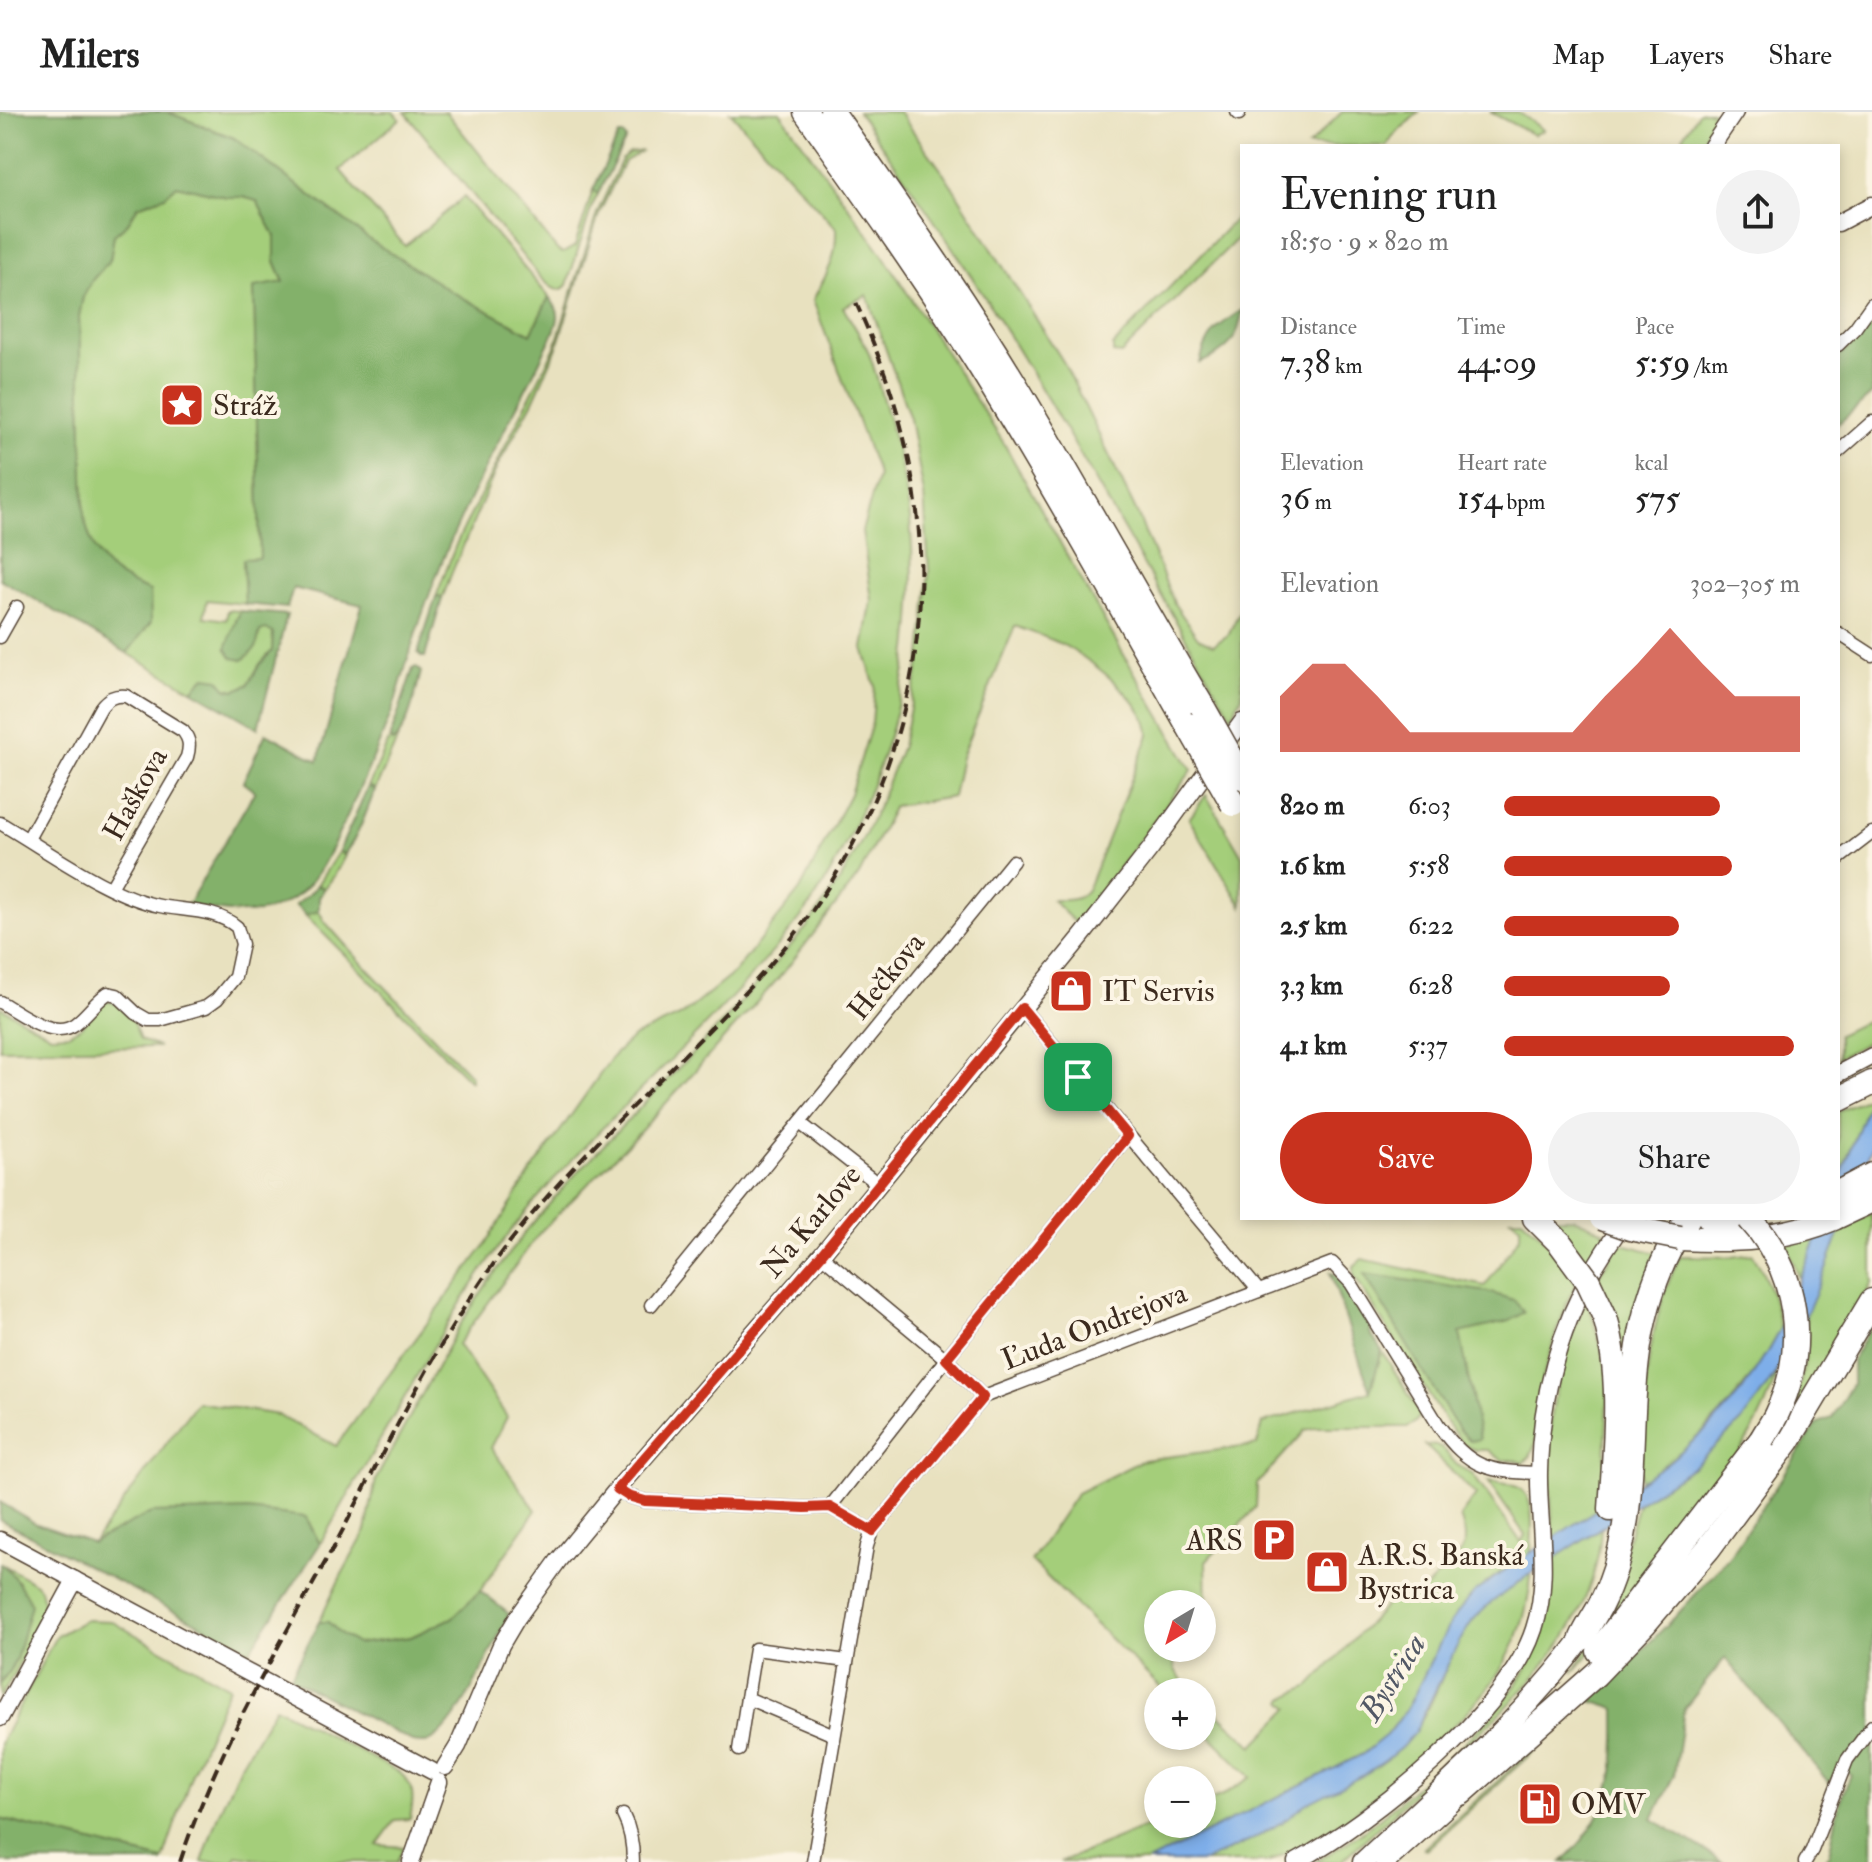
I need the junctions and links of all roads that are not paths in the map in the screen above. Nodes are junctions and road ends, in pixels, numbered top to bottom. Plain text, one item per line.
1 (806, 112) edge
2 (832, 112) edge
3 (1735, 112) edge
4 (1713, 144) edge
5 (1872, 205) edge
6 (1840, 222) edge
7 (1872, 304) edge
8 (1840, 343) edge
9 (1872, 422) edge
10 (1840, 450) edge
11 (17, 607) dead end
12 (1840, 634) edge
13 (0, 637) edge
14 (1872, 655) edge
15 (1195, 715) junction
16 (1240, 725) edge
17 (1240, 774) edge
18 (1237, 812) edge
19 (0, 823) edge
20 (1872, 833) edge
21 (28, 839) junction
22 (1840, 857) edge
23 (1013, 861) dead end
24 (111, 888) junction
25 (0, 1002) edge
26 (1022, 1008) junction
27 (1872, 1056) edge
28 (1840, 1073) edge
29 (1872, 1083) edge
30 (1840, 1099) edge
31 (800, 1123) junction
32 (1128, 1136) junction
33 (1872, 1175) edge
34 (878, 1184) junction
35 (1840, 1192) edge
36 (1872, 1200) edge
37 (1840, 1215) edge
38 (1537, 1220) edge
39 (1608, 1220) edge
40 (1626, 1220) edge
41 (1687, 1220) edge
42 (1748, 1220) edge
43 (1828, 1220) edge
44 (821, 1255) junction
45 (1259, 1291) junction
46 (1872, 1301) edge
47 (651, 1305) dead end
48 (946, 1359) junction
49 (983, 1397) junction
50 (1539, 1473) junction
51 (1622, 1478) junction
52 (617, 1489) junction
53 (830, 1507) junction
54 (872, 1531) junction
55 (0, 1540) edge
56 (75, 1580) junction
57 (1585, 1630) joint
58 (847, 1661) junction
59 (747, 1698) junction
60 (1549, 1716) junction
61 (0, 1718) edge
62 (1872, 1726) edge
63 (834, 1735) junction
64 (739, 1750) dead end
65 (439, 1773) junction
66 (1461, 1793) joint
67 (623, 1815) dead end
68 (1400, 1853) edge
69 (411, 1862) edge
70 (633, 1862) edge
71 (813, 1862) edge
72 (1296, 1862) edge
73 (1363, 1862) edge
74 (1385, 1862) edge
75 (1805, 1862) edge

1 - 15 highway
2 - 15 highway
3 - 4 street
5 - 6 street
7 - 8 street
9 - 10 street
11 - 13 street
12 - 14 street
15 - 17 highway, bridge
15 - 18 highway, bridge
16 - 26 street, Na Karlove
19 - 21 street, Haškova
20 - 22 street
21 - 24 street, Haškova
21 - 24 street, Haškova
23 - 31 street, Hečkova
24 - 25 street, Haškova
26 - 32 street
26 - 34 street, Na Karlove
27 - 28 street
29 - 30 highway
31 - 34 street
31 - 47 street, Hečkova
32 - 45 street
32 - 48 street
33 - 35 highway
34 - 44 street, Na Karlove
36 - 37 highway
38 - 51 highway, bridge
39 - 43 highway, bridge
40 - 50 street
41 - 51 highway
42 - 60 highway, bridge
44 - 48 street
44 - 52 street, Na Karlove
45 - 49 street, Ľuda Ondrejova
45 - 50 street, Ľuda Ondrejova
46 - 60 highway
48 - 49 street
48 - 53 street
49 - 54 street, Ľuda Ondrejova
50 - 72 street
51 - 57 highway
52 - 53 street
52 - 65 street, Na Karlove
53 - 54 street
54 - 58 street, Ľuda Ondrejova
55 - 56 street
56 - 61 street
56 - 65 street
57 - 73 main road
58 - 59 street
58 - 63 street, Ľuda Ondrejova
59 - 63 street
59 - 64 street
60 - 66 highway
62 - 75 street
63 - 71 street, Ľuda Ondrejova
65 - 69 street, Na Karlove
66 - 68 main road
67 - 70 street
68 - 74 main road

